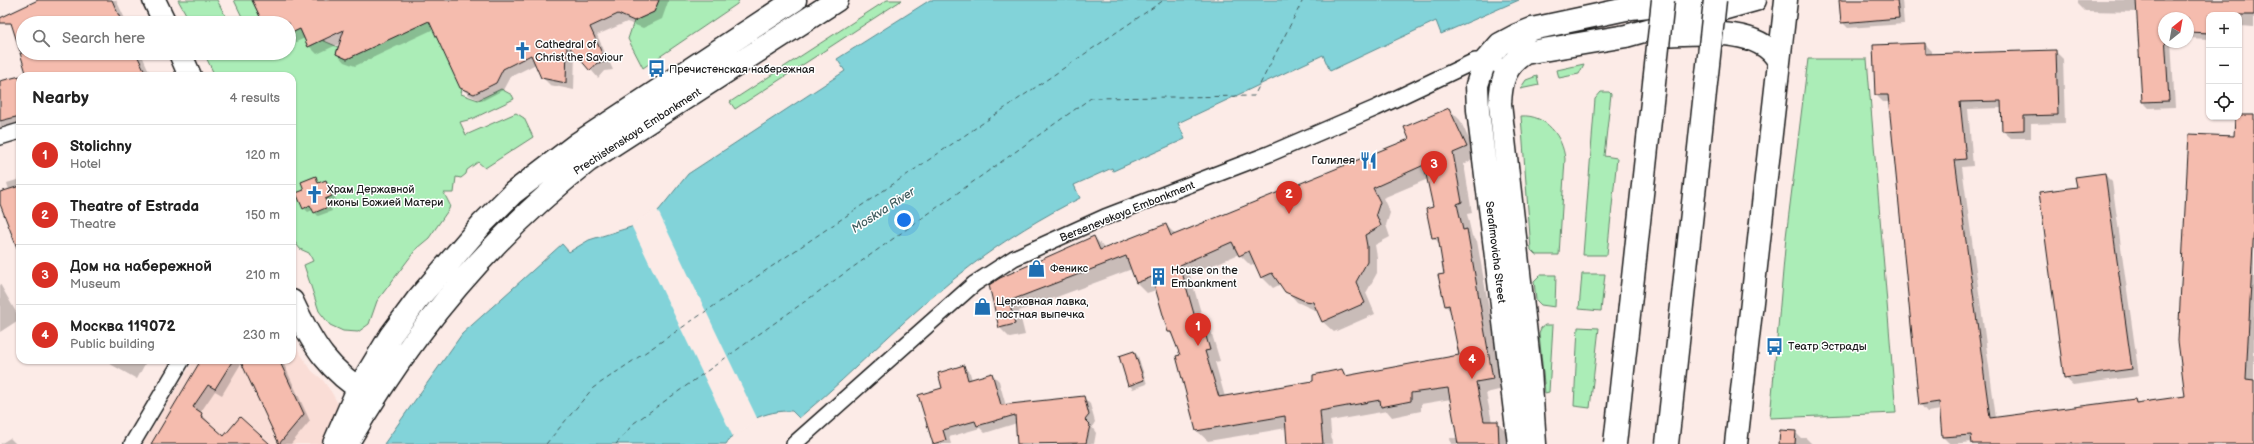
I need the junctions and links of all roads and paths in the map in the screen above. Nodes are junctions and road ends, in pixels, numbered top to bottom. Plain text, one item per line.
1 (795, 0) edge
2 (837, 0) edge
3 (1663, 0) edge
4 (1701, 0) edge
5 (1715, 0) edge
6 (1755, 0) edge
7 (1786, 0) edge
8 (155, 1) edge
9 (162, 16) edge
10 (1626, 36) junction
11 (183, 60) edge
12 (1778, 60) junction
13 (1485, 61) junction
14 (1506, 68) junction
15 (188, 72) edge
16 (16, 132) edge
17 (0, 137) edge
18 (1506, 240) junction
19 (296, 310) edge
20 (180, 364) edge
21 (366, 394) junction
22 (132, 444) edge
23 (334, 444) edge
24 (347, 444) edge
25 (794, 444) edge
26 (1519, 444) edge
27 (1535, 444) edge
28 (1615, 444) edge
29 (1667, 444) edge
30 (1736, 444) edge

1 - 21 main road, Prechistenskaya Embankment
2 - 21 main road, Prechistenskaya Embankment
3 - 28 main road, bridge
4 - 13 main road
5 - 29 main road, bridge
6 - 10 main road
7 - 12 main road
8 - 9 main road
10 - 12 main road
10 - 14 main road
11 - 15 main road
12 - 30 main road
13 - 14 street
13 - 18 main road, Serafimovicha Street
13 - 25 street, Bersenevskaya Embankment
14 - 18 main road, Serafimovicha Street
16 - 17 street
18 - 26 main road, Serafimovicha Street
18 - 27 main road, Serafimovicha Street
19 - 21 main road
20 - 22 street
21 - 23 main road, Prechistenskaya Embankment
21 - 24 main road, Prechistenskaya Embankment

